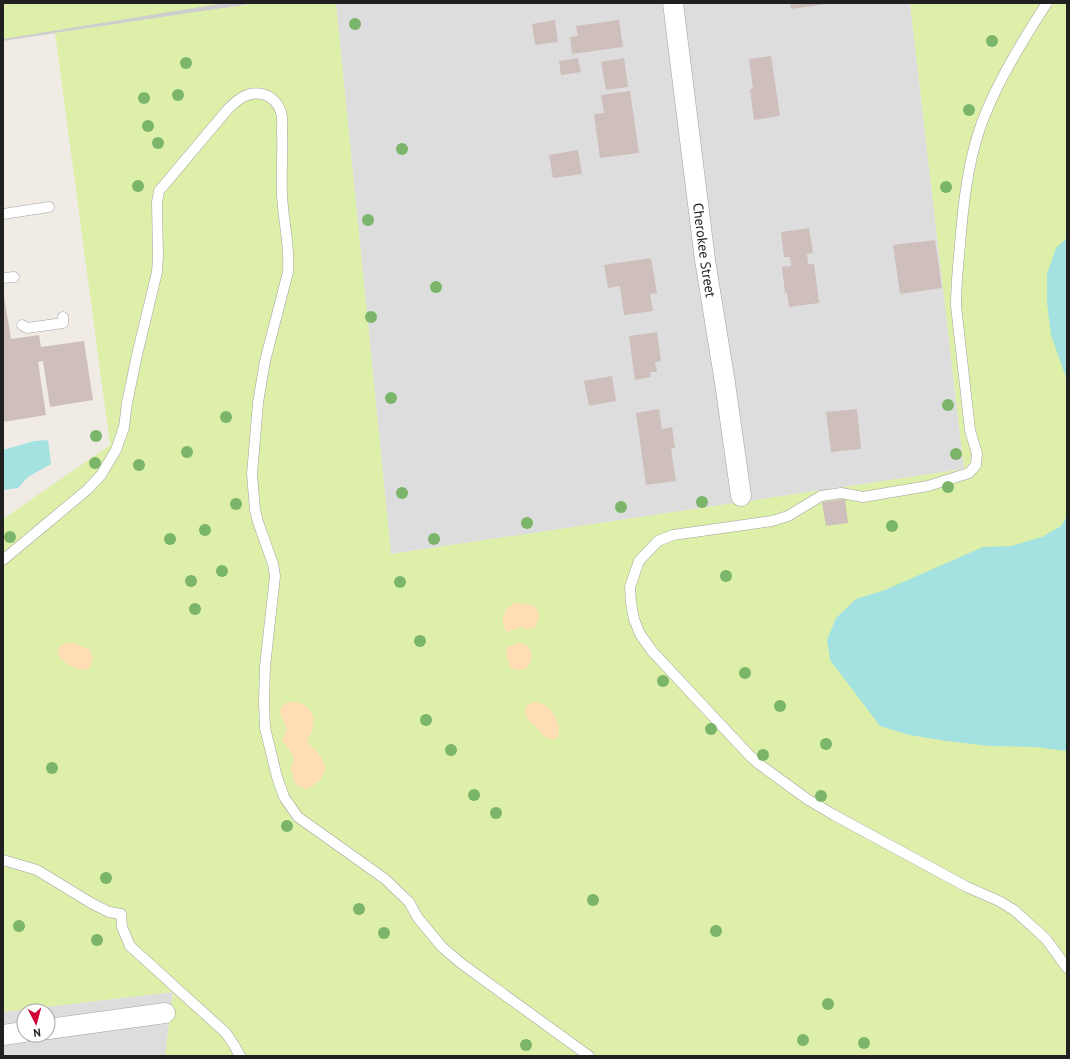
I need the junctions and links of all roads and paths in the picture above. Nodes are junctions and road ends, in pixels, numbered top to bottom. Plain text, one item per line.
1 (673, 3) edge
2 (1047, 3) edge
3 (49, 207) dead end
4 (3, 214) edge
5 (14, 277) dead end
6 (3, 278) edge
7 (64, 317) dead end
8 (22, 325) dead end
9 (741, 496) dead end
10 (3, 560) edge
11 (3, 860) edge
12 (1067, 968) edge
13 (165, 1013) dead end
14 (56, 1028) edge
15 (16, 1033) edge
16 (3, 1035) edge
17 (240, 1056) edge
18 (589, 1056) edge

1 - 9 street, Cherokee Street
2 - 12 lane
3 - 4 lane
5 - 6 lane
7 - 8 lane
10 - 18 lane
11 - 17 lane
13 - 14 street
15 - 16 street

